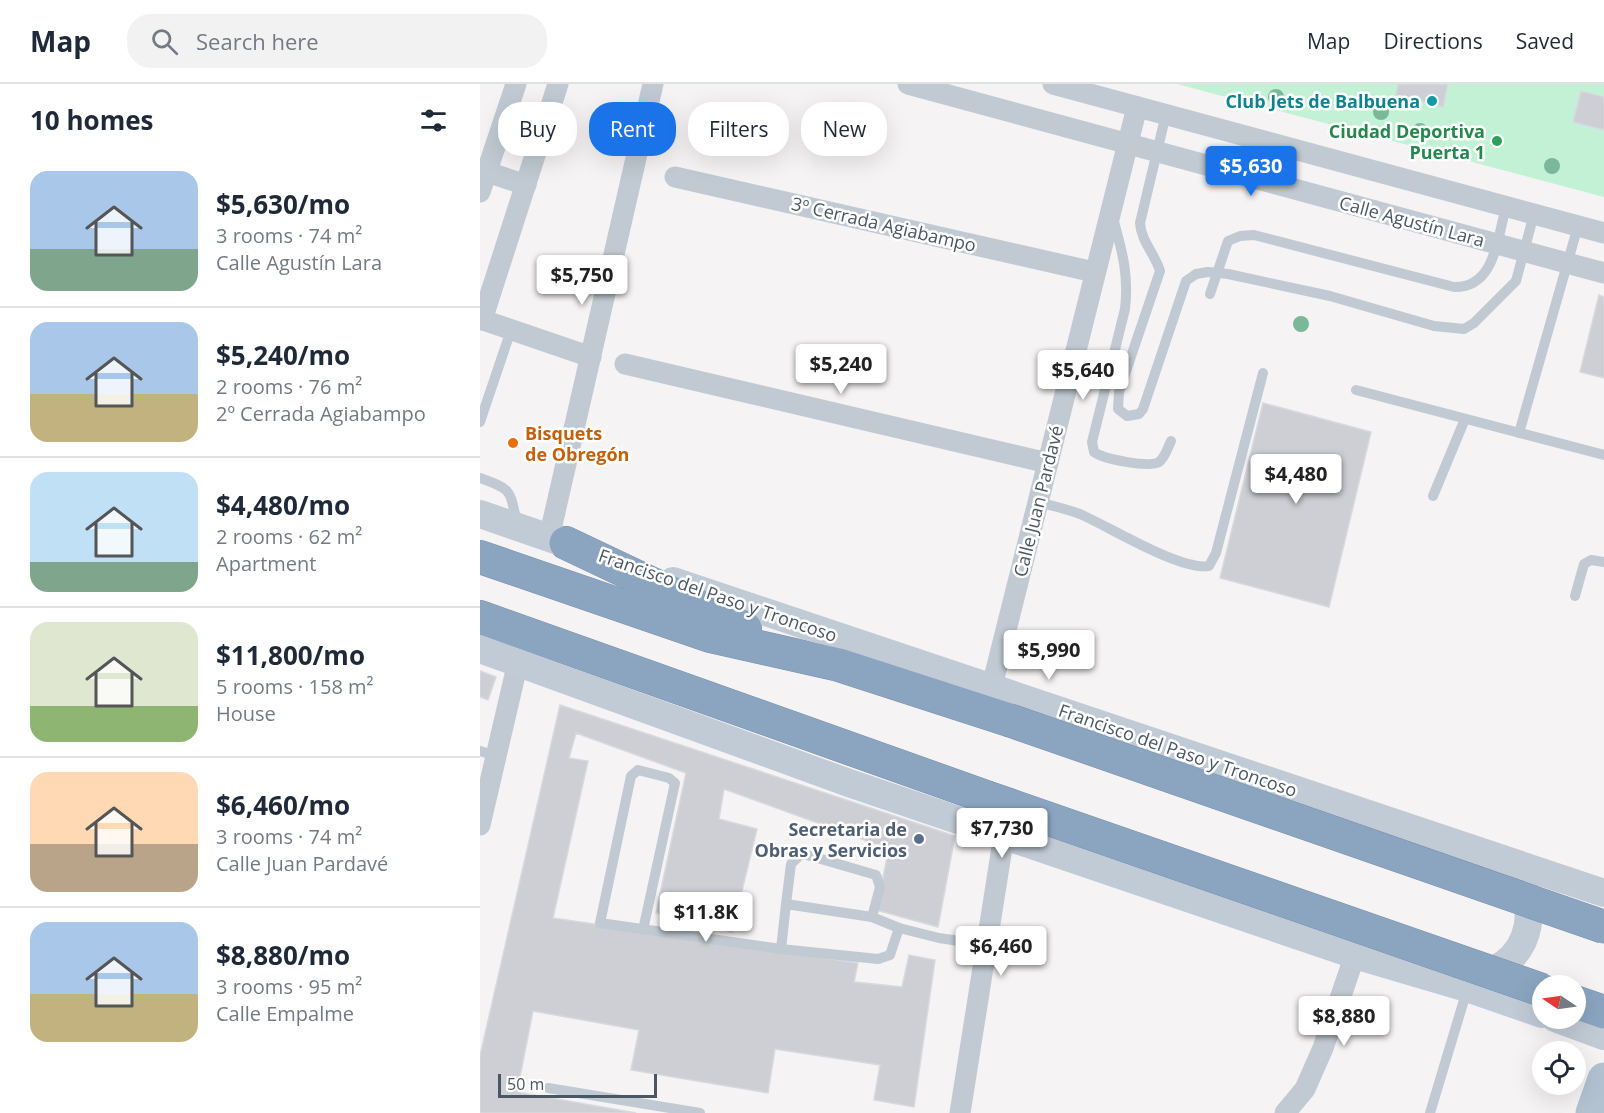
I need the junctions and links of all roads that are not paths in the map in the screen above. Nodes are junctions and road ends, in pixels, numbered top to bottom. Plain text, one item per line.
1 (516, 84) edge
2 (558, 84) edge
3 (653, 84) edge
4 (908, 84) edge
5 (1053, 84) edge
6 (1137, 107) junction
7 (1166, 114) junction
8 (1127, 143) junction
9 (1157, 152) junction
10 (675, 177) dead end
11 (483, 182) edge
12 (525, 185) junction
13 (1506, 207) junction
14 (1111, 210) junction
15 (1534, 214) junction
16 (1578, 226) junction
17 (1604, 233) edge
18 (1496, 243) junction
19 (1524, 251) junction
20 (1569, 263) junction
21 (1094, 272) junction
22 (1217, 273) junction
23 (1604, 273) edge
24 (1210, 294) dead end
25 (481, 320) edge
26 (512, 330) junction
27 (591, 357) junction
28 (625, 364) dead end
29 (1263, 373) dead end
30 (1356, 390) dead end
31 (1465, 419) junction
32 (480, 422) edge
33 (1519, 433) junction
34 (1171, 441) dead end
35 (1604, 455) edge
36 (1048, 463) junction
37 (480, 478) edge
38 (1433, 496) dead end
39 (1039, 502) junction
40 (480, 514) edge
41 (518, 526) junction
42 (557, 541) junction
43 (480, 557) edge
44 (1604, 562) edge
45 (1575, 596) dead end
46 (480, 617) edge
47 (480, 625) edge
48 (523, 647) junction
49 (480, 649) edge
50 (839, 666) junction
51 (992, 686) junction
52 (488, 754) edge
53 (480, 825) edge
54 (1004, 835) junction
55 (1507, 862) junction
56 (1604, 893) edge
57 (786, 904) junction
58 (872, 917) junction
59 (1604, 927) edge
60 (898, 928) junction
61 (643, 930) junction
62 (986, 945) junction
63 (781, 949) junction
64 (1354, 955) junction
65 (1532, 987) edge
66 (1467, 988) junction
67 (1586, 1006) edge
68 (1532, 1011) edge
69 (1604, 1012) edge
70 (1586, 1029) edge
71 (1604, 1035) edge
72 (548, 1088) dead end
73 (700, 1113) edge
74 (962, 1113) edge
75 (1285, 1113) edge
76 (1430, 1113) edge

1 - 11 street
2 - 12 street
3 - 27 street
4 - 8 street, Calle Agustín Lara
5 - 6 street
6 - 7 street
6 - 8 street, Calle Juan Pardavé
7 - 9 lane
7 - 13 street
8 - 9 street, Calle Agustín Lara
8 - 14 street, Calle Juan Pardavé
9 - 18 street, Calle Agustín Lara
9 - 22 lane
10 - 21 street, 3º Cerrada Agiabampo
11 - 12 street
12 - 25 street
13 - 15 street
13 - 18 lane
14 - 21 street, Calle Juan Pardavé
14 - 34 lane
15 - 16 street
15 - 19 lane
16 - 17 street
16 - 20 lane
18 - 19 street, Calle Agustín Lara
18 - 22 lane
19 - 20 street, Calle Agustín Lara
19 - 22 lane
20 - 23 street, Calle Agustín Lara
20 - 33 lane
21 - 36 street, Calle Juan Pardavé
22 - 24 lane
25 - 26 street
26 - 27 street
26 - 32 lane
27 - 42 street
28 - 36 street
29 - 39 lane
30 - 31 lane
31 - 33 lane
31 - 38 lane
33 - 35 lane
36 - 39 street, Calle Juan Pardavé
37 - 41 lane
39 - 51 street, Calle Juan Pardavé
40 - 41 main road, Francisco del Paso y Troncoso
41 - 42 main road, Francisco del Paso y Troncoso
42 - 50 highway
42 - 51 main road, Francisco del Paso y Troncoso
43 - 50 highway, Francisco del Paso y Troncoso
44 - 45 lane
46 - 48 highway
47 - 48 highway
48 - 49 main road
48 - 52 street
48 - 54 main road
48 - 65 highway, bridge
50 - 59 highway, Francisco del Paso y Troncoso, bridge
51 - 55 main road, Francisco del Paso y Troncoso
52 - 53 street
54 - 62 street
54 - 64 main road
55 - 56 main road, Francisco del Paso y Troncoso
55 - 66 main road
57 - 58 lane
57 - 58 lane
57 - 63 lane
58 - 60 lane
60 - 62 lane
60 - 63 lane
61 - 61 lane
61 - 63 lane
62 - 74 street
64 - 66 main road
64 - 75 street
66 - 68 main road
66 - 76 lane
67 - 69 highway
70 - 71 main road
72 - 73 lane

